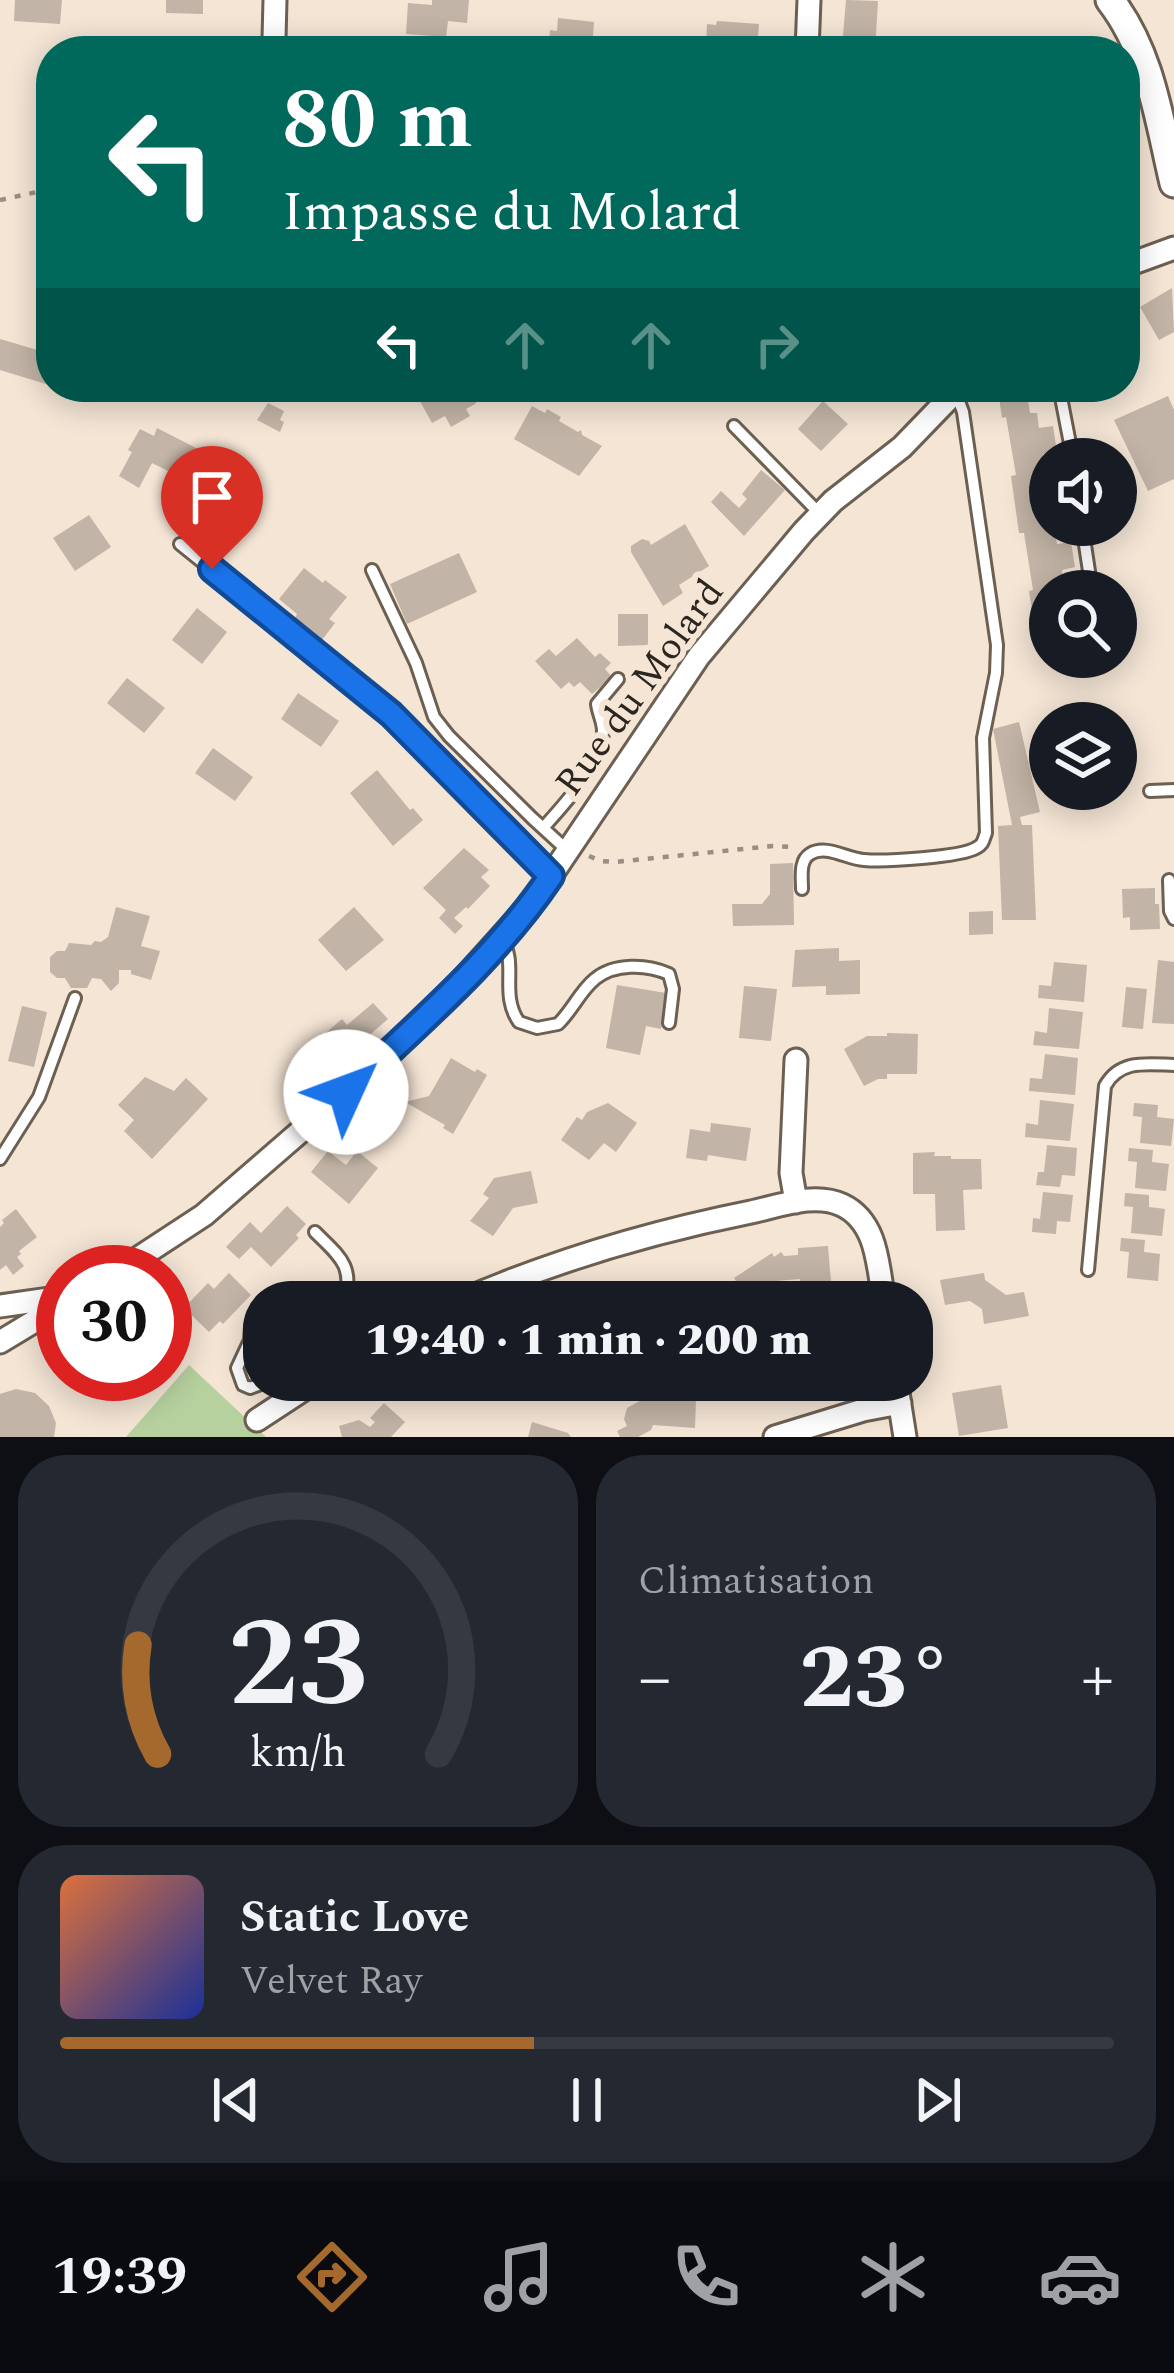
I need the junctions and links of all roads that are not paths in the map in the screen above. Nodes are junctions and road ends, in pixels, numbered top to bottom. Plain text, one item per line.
1 (274, 0) edge
2 (809, 0) edge
3 (1110, 0) edge
4 (274, 36) edge
5 (808, 36) edge
6 (1135, 36) edge
7 (1140, 49) edge
8 (1174, 183) edge
9 (1174, 248) edge
10 (1140, 260) edge
11 (945, 402) edge
12 (959, 402) edge
13 (1062, 402) edge
14 (734, 426) dead end
15 (1068, 438) edge
16 (820, 514) junction
17 (180, 544) dead end
18 (372, 570) dead end
19 (618, 679) dead end
20 (1174, 790) edge
21 (1150, 791) dead end
22 (543, 828) junction
23 (575, 849) junction
24 (551, 876) junction
25 (1169, 880) dead end
26 (802, 889) dead end
27 (1174, 919) edge
28 (501, 938) junction
29 (75, 998) dead end
30 (669, 1023) dead end
31 (796, 1060) dead end
32 (1174, 1065) edge
33 (0, 1159) edge
34 (796, 1202) junction
35 (315, 1232) dead end
36 (158, 1245) edge
37 (1088, 1270) dead end
38 (347, 1281) edge
39 (507, 1281) edge
40 (880, 1281) edge
41 (36, 1301) edge
42 (0, 1306) edge
43 (36, 1320) edge
44 (0, 1342) edge
45 (243, 1355) edge
46 (243, 1385) edge
47 (286, 1401) edge
48 (880, 1401) edge
49 (899, 1401) edge
50 (257, 1420) dead end
51 (776, 1437) edge
52 (905, 1437) edge

1 - 4 street
2 - 5 street
3 - 6 street
7 - 8 street
9 - 10 street
11 - 16 street, Rue du Molard
12 - 26 lane
13 - 15 lane
14 - 16 lane
16 - 23 street, Rue du Molard
17 - 24 lane
18 - 22 lane
19 - 22 lane
20 - 21 lane
22 - 23 lane
23 - 24 street, Rue du Molard
24 - 28 street, Rue du Molard
25 - 27 lane
28 - 30 lane
28 - 36 street, Rue du Molard
29 - 33 lane
31 - 34 street
32 - 37 lane
34 - 39 street
34 - 40 street
35 - 38 lane
41 - 42 street
43 - 44 street
45 - 46 lane
47 - 50 street
48 - 51 street
49 - 52 street

